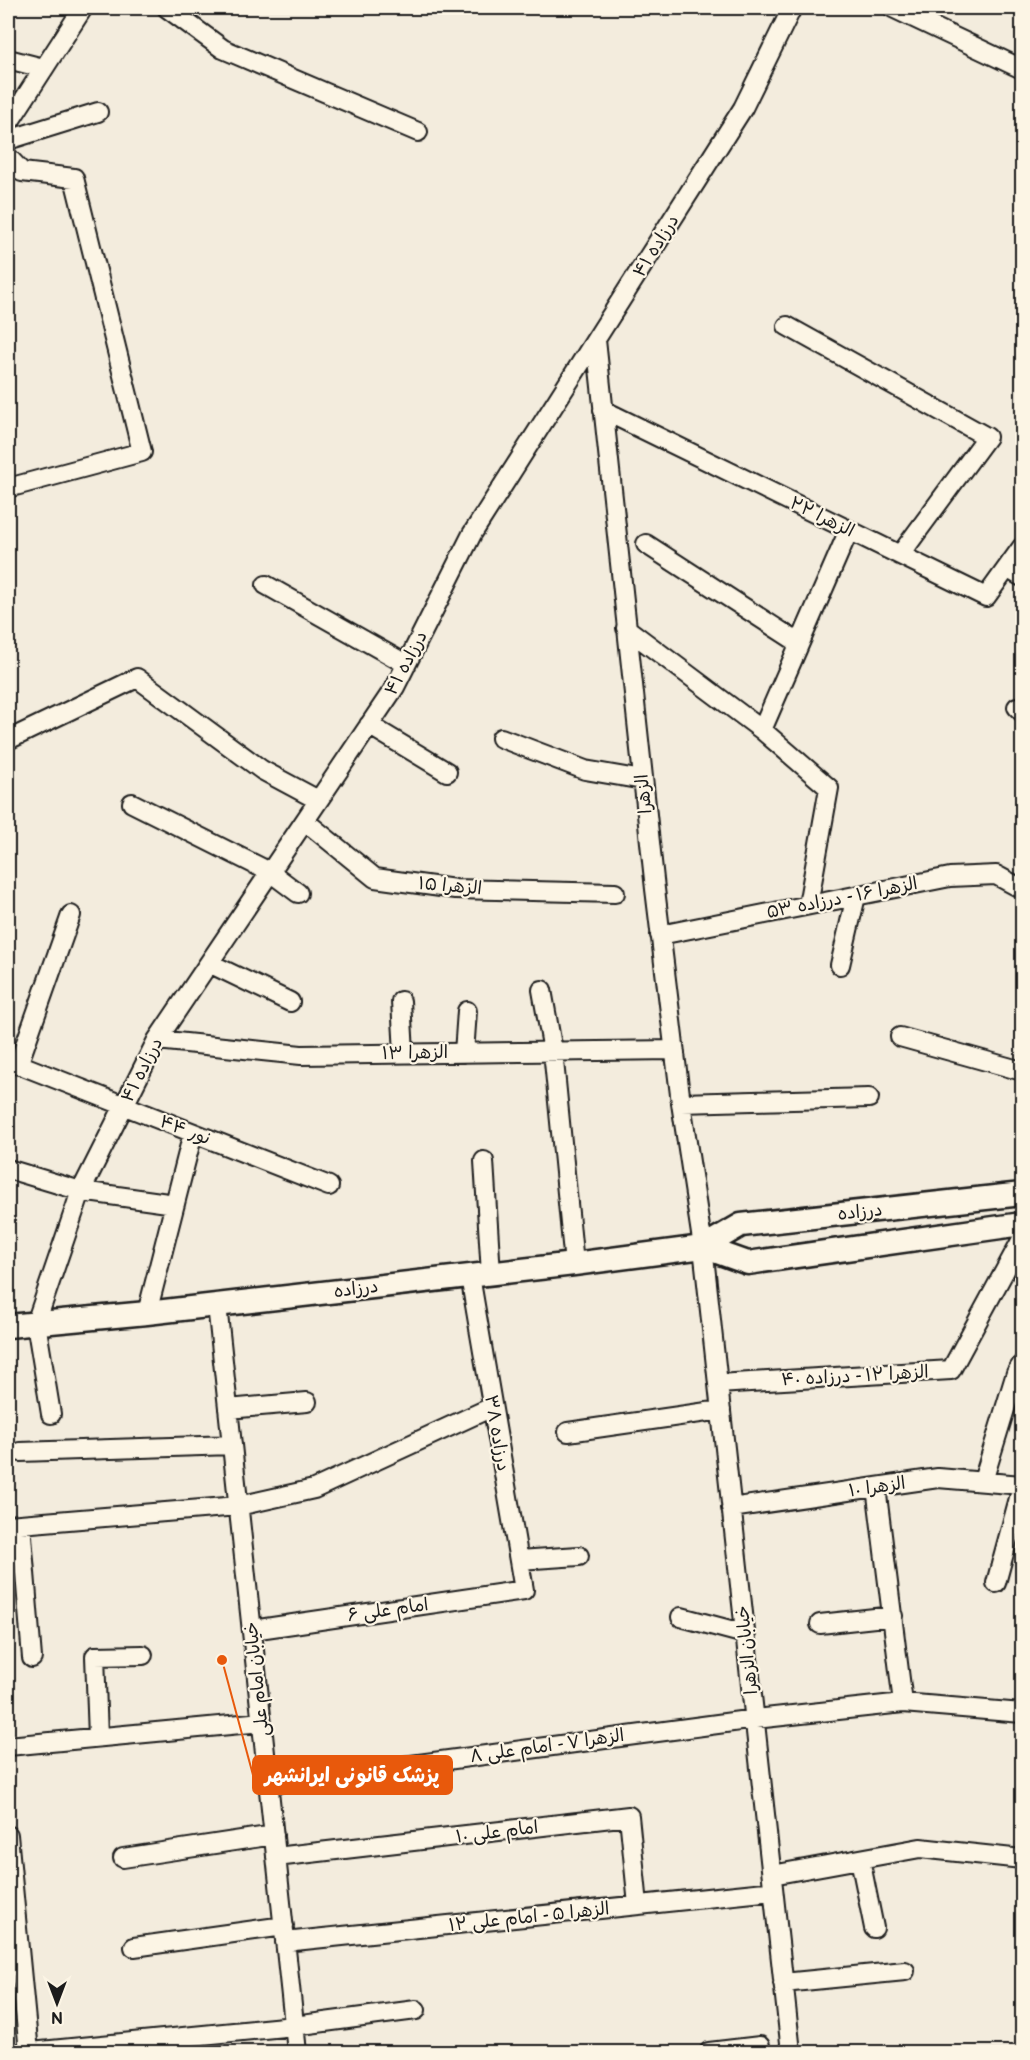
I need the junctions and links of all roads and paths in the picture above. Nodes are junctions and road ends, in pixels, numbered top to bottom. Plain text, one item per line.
1 (83, 8) edge
2 (167, 8) edge
3 (792, 8) edge
4 (893, 8) edge
5 (8, 59) edge
6 (43, 68) junction
7 (1023, 69) edge
8 (98, 112) dead end
9 (8, 124) edge
10 (417, 132) dead end
11 (8, 140) edge
12 (8, 158) edge
13 (788, 326) dead end
14 (596, 340) junction
15 (603, 410) junction
16 (8, 488) edge
17 (849, 530) junction
18 (646, 544) dead end
19 (1023, 547) edge
20 (900, 555) junction
21 (1015, 573) edge
22 (266, 585) dead end
23 (626, 628) junction
24 (799, 643) junction
25 (406, 664) junction
26 (369, 725) junction
27 (762, 730) junction
28 (501, 738) dead end
29 (8, 740) edge
30 (447, 772) dead end
31 (643, 780) junction
32 (318, 800) junction
33 (132, 803) dead end
34 (305, 820) junction
35 (270, 872) junction
36 (1023, 889) edge
37 (298, 893) dead end
38 (615, 893) dead end
39 (856, 896) junction
40 (808, 905) junction
41 (71, 915) dead end
42 (660, 935) junction
43 (209, 963) junction
44 (840, 965) dead end
45 (542, 990) dead end
46 (401, 1001) dead end
47 (290, 1002) dead end
48 (466, 1011) dead end
49 (900, 1037) dead end
50 (157, 1040) junction
51 (674, 1050) junction
52 (553, 1052) junction
53 (404, 1053) junction
54 (464, 1053) junction
55 (13, 1063) edge
56 (1023, 1071) edge
57 (869, 1098) dead end
58 (681, 1102) junction
59 (124, 1106) junction
60 (193, 1133) junction
61 (484, 1161) dead end
62 (8, 1169) edge
63 (328, 1186) dead end
64 (81, 1191) junction
65 (1023, 1194) edge
66 (175, 1204) junction
67 (1023, 1224) edge
68 (1023, 1239) edge
69 (703, 1247) junction
70 (574, 1264) junction
71 (480, 1275) junction
72 (217, 1305) junction
73 (147, 1313) junction
74 (36, 1323) junction
75 (8, 1326) edge
76 (1023, 1364) edge
77 (718, 1384) junction
78 (307, 1402) dead end
79 (492, 1407) junction
80 (228, 1409) junction
81 (721, 1410) junction
82 (51, 1414) dead end
83 (568, 1432) dead end
84 (232, 1445) junction
85 (20, 1452) dead end
86 (983, 1481) junction
87 (1023, 1486) edge
88 (876, 1487) junction
89 (238, 1506) junction
90 (731, 1508) junction
91 (14, 1524) edge
92 (579, 1556) dead end
93 (519, 1560) junction
94 (996, 1583) dead end
95 (524, 1590) joint
96 (892, 1616) junction
97 (681, 1617) dead end
98 (820, 1624) dead end
99 (252, 1630) junction
100 (745, 1634) junction
101 (143, 1655) dead end
102 (32, 1658) dead end
103 (903, 1703) junction
104 (1023, 1713) edge
105 (754, 1719) junction
106 (261, 1722) junction
107 (98, 1737) junction
108 (8, 1746) edge
109 (268, 1784) junction
110 (8, 1834) edge
111 (274, 1835) junction
112 (276, 1857) junction
113 (123, 1858) dead end
114 (1023, 1858) edge
115 (860, 1859) junction
116 (772, 1883) junction
117 (638, 1905) junction
118 (874, 1928) dead end
119 (284, 1934) junction
120 (13, 1935) edge
121 (134, 1947) dead end
122 (905, 1971) dead end
123 (783, 1983) junction
124 (416, 2010) dead end
125 (294, 2026) junction
126 (760, 2046) dead end
127 (34, 2052) edge
128 (297, 2052) edge
129 (709, 2052) edge
130 (791, 2052) edge

1 - 6 street
2 - 10 street
3 - 14 street, درزاده ۴۱
4 - 7 street
5 - 6 street
6 - 9 street
8 - 11 street
12 - 16 street
13 - 20 street
14 - 15 street, الزهرا
14 - 25 street, درزاده ۴۱
15 - 17 street, الزهرا ۲۲
15 - 23 street, الزهرا
17 - 20 street, الزهرا ۲۲
17 - 24 street
18 - 24 street
19 - 21 street, الزهرا ۲۲
20 - 21 street, الزهرا ۲۲
22 - 25 street
23 - 27 street
23 - 31 street, الزهرا
24 - 27 street
25 - 26 street, درزاده ۴۱
26 - 30 street
26 - 32 street, درزاده ۴۱
27 - 40 street
28 - 31 street
29 - 32 street
31 - 42 street, الزهرا
32 - 34 street, درزاده ۴۱
33 - 35 street
34 - 35 street, درزاده ۴۱
34 - 38 street, الزهرا ۱۵
35 - 37 street
35 - 43 street, درزاده ۴۱
36 - 39 street, الزهرا ۱۶ - درزاده ۵۳
39 - 40 street, الزهرا ۱۶ - درزاده ۵۳
39 - 44 street
40 - 42 street, الزهرا ۱۶ - درزاده ۵۳
41 - 55 street
42 - 51 street, الزهرا
43 - 47 street
43 - 50 street, درزاده ۴۱
45 - 52 street
46 - 53 street
48 - 54 street
49 - 56 street
50 - 53 street, الزهرا ۱۳
50 - 59 street, درزاده ۴۱
51 - 52 street, الزهرا ۱۳
51 - 58 street, الزهرا
52 - 54 street, الزهرا ۱۳
52 - 70 street
53 - 54 street, الزهرا ۱۳
55 - 59 street, نور ۴۴
57 - 58 street
58 - 69 street, الزهرا
59 - 60 street, نور ۴۴
59 - 64 street, درزاده ۴۱
60 - 63 street, نور ۴۴
60 - 66 street
61 - 71 street, درزاده ۳۸
62 - 64 street
64 - 66 street
64 - 74 street, درزاده ۴۱
65 - 69 main road, درزاده
66 - 73 street
67 - 69 main road, درزاده
68 - 77 street, الزهرا ۱۲ - درزاده ۴۰
69 - 70 main road, درزاده
69 - 77 street, خیابان الزهرا
70 - 71 main road, درزاده
71 - 72 main road, درزاده
71 - 79 street, درزاده ۳۸
72 - 73 main road, درزاده
72 - 80 street, خیابان امام علی
73 - 74 main road, درزاده
74 - 75 main road, درزاده
74 - 82 street
76 - 86 street
77 - 81 street, خیابان الزهرا
78 - 80 street
79 - 89 street
79 - 93 street, درزاده ۳۸
80 - 84 street, خیابان امام علی
81 - 83 street
81 - 90 street, خیابان الزهرا
84 - 85 street
84 - 89 street, خیابان امام علی
86 - 87 street, الزهرا ۱۰
86 - 88 street, الزهرا ۱۰
87 - 94 street
88 - 90 street, الزهرا ۱۰
88 - 96 street
89 - 91 street
89 - 99 street, خیابان امام علی
90 - 100 street, خیابان الزهرا
91 - 102 street
92 - 93 street
93 - 95 street, درزاده ۳۸
95 - 99 street, امام علی ۶
96 - 98 street
96 - 103 street
97 - 100 street
99 - 106 street, خیابان امام علی
100 - 105 street, خیابان الزهرا
101 - 107 street
103 - 104 street, الزهرا ۷ - امام علی ۸
103 - 105 street, الزهرا ۷ - امام علی ۸
105 - 109 street, الزهرا ۷ - امام علی ۸
105 - 116 street, خیابان الزهرا
106 - 107 street
106 - 109 street, خیابان امام علی
107 - 108 street
109 - 111 street, خیابان امام علی
110 - 120 street
111 - 112 street, خیابان امام علی
111 - 113 street
112 - 117 street, امام علی ۱۰
112 - 119 street, خیابان امام علی
114 - 115 street, الزهرا ۵ - امام علی ۱۲
115 - 116 street, الزهرا ۵ - امام علی ۱۲
115 - 118 street
116 - 117 street, الزهرا ۵ - امام علی ۱۲
116 - 123 street, خیابان الزهرا
117 - 119 street, الزهرا ۵ - امام علی ۱۲
119 - 121 street, الزهرا ۵ - امام علی ۱۲
119 - 125 street, خیابان امام علی
120 - 127 street
122 - 123 street
123 - 130 street, خیابان الزهرا
124 - 125 street
125 - 127 street
125 - 128 street, خیابان امام علی
126 - 129 street

